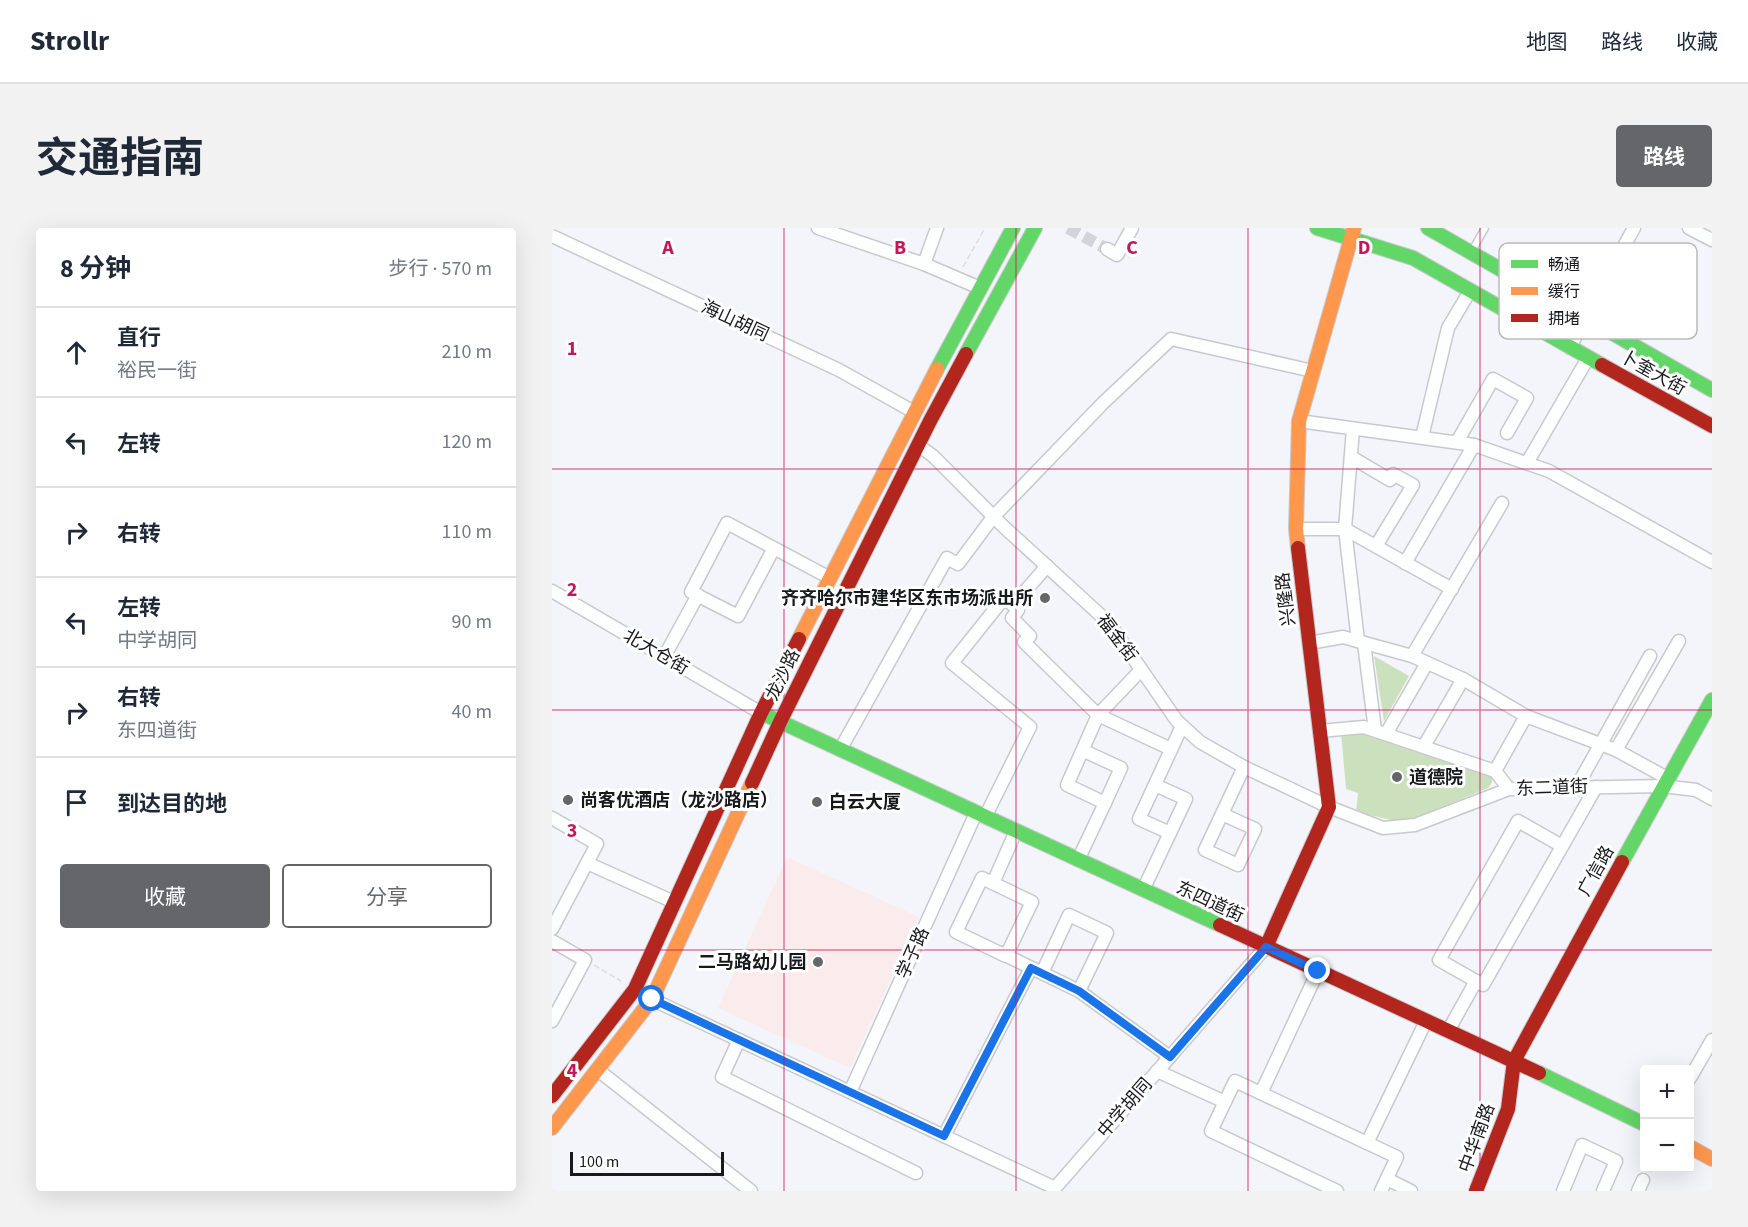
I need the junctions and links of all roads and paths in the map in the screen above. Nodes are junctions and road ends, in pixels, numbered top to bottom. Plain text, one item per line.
1 (818, 228) edge
2 (937, 228) edge
3 (985, 228) edge
4 (1012, 228) edge
5 (1035, 228) edge
6 (1132, 228) edge
7 (1317, 228) edge
8 (1428, 228) edge
9 (1485, 228) edge
10 (1634, 228) edge
11 (1689, 228) edge
12 (844, 232) edge
13 (1353, 233) edge
14 (1708, 234) edge
15 (552, 236) edge
16 (1626, 243) edge
17 (1107, 249) dead end
18 (1471, 253) junction
19 (924, 264) junction
20 (1499, 269) edge
21 (957, 278) junction
22 (981, 288) junction
23 (1470, 291) junction
24 (1499, 308) edge
25 (1554, 339) edge
26 (1574, 339) edge
27 (1624, 339) edge
28 (1570, 348) junction
29 (1588, 358) junction
30 (1314, 371) junction
31 (1712, 389) edge
32 (914, 412) junction
33 (1299, 421) junction
34 (1712, 426) edge
35 (1353, 429) junction
36 (1507, 433) dead end
37 (1422, 437) junction
38 (1457, 442) junction
39 (918, 445) junction
40 (1474, 445) junction
41 (1351, 457) junction
42 (1527, 463) junction
43 (1502, 503) dead end
44 (993, 517) junction
45 (1296, 529) junction
46 (1345, 529) junction
47 (1376, 546) junction
48 (774, 548) junction
49 (1712, 562) edge
50 (1405, 563) junction
51 (1047, 566) junction
52 (830, 578) junction
53 (1452, 589) junction
54 (552, 591) edge
55 (698, 595) junction
56 (1013, 605) junction
57 (1678, 641) dead end
58 (1361, 642) junction
59 (1310, 643) junction
60 (1412, 656) junction
61 (1650, 656) dead end
62 (664, 657) junction
63 (1427, 663) junction
64 (1141, 670) junction
65 (1463, 679) junction
66 (1712, 700) edge
67 (761, 713) junction
68 (1098, 715) junction
69 (1526, 716) junction
70 (780, 722) junction
71 (1182, 726) junction
72 (1320, 731) junction
73 (1380, 732) junction
74 (1600, 744) junction
75 (1424, 746) junction
76 (1171, 749) junction
77 (840, 750) junction
78 (1616, 750) junction
79 (1084, 751) junction
80 (1244, 768) junction
81 (1495, 771) junction
82 (1665, 782) junction
83 (1155, 785) junction
84 (1596, 787) junction
85 (1576, 788) junction
86 (1509, 789) junction
87 (1712, 800) edge
88 (1105, 803) junction
89 (1329, 807) junction
90 (1222, 814) junction
91 (981, 815) junction
92 (552, 819) edge
93 (1016, 831) junction
94 (1170, 833) junction
95 (1562, 846) junction
96 (1078, 860) junction
97 (587, 863) junction
98 (993, 883) junction
99 (1143, 890) junction
100 (674, 902) junction
101 (552, 929) edge
102 (552, 941) edge
103 (1266, 947) junction
104 (1001, 953) junction
105 (585, 960) junction
106 (1036, 970) junction
107 (1318, 971) junction
108 (1476, 981) junction
109 (635, 989) junction
110 (1079, 991) junction
111 (652, 999) junction
112 (553, 1015) edge
113 (1426, 1021) junction
114 (1448, 1031) junction
115 (739, 1040) junction
116 (1712, 1040) edge
117 (1170, 1057) junction
118 (1514, 1061) junction
119 (598, 1070) junction
120 (1694, 1070) edge
121 (1157, 1071) junction
122 (850, 1092) junction
123 (1261, 1093) junction
124 (552, 1096) edge
125 (1225, 1102) junction
126 (1640, 1122) edge
127 (552, 1128) edge
128 (944, 1136) junction
129 (1367, 1143) junction
130 (1694, 1150) edge
131 (1712, 1159) edge
132 (916, 1173) dead end
133 (1384, 1185) edge
134 (752, 1191) edge
135 (1337, 1191) edge
136 (1411, 1191) edge
137 (1476, 1191) edge
138 (1563, 1191) edge
139 (1603, 1191) edge

1 - 12 street
2 - 19 street
3 - 21 path
4 - 22 main road, 龙沙路
5 - 39 main road, 龙沙路
6 - 17 street
7 - 13 main road, 卜奎大街
8 - 18 main road, 卜奎大街
9 - 18 lane
10 - 16 street
11 - 14 street
12 - 19 street
13 - 23 main road, 卜奎大街
13 - 30 main road, 兴隆路
15 - 32 street, 海山胡同
18 - 20 main road, 卜奎大街
19 - 21 street
21 - 22 street
22 - 32 main road, 龙沙路
23 - 24 main road, 卜奎大街
23 - 37 street
25 - 28 main road, 卜奎大街
26 - 28 street
27 - 31 main road, 卜奎大街
28 - 29 main road, 卜奎大街
29 - 34 main road, 卜奎大街
29 - 42 street
30 - 33 main road, 兴隆路
30 - 44 street
32 - 52 main road, 龙沙路
33 - 35 street
33 - 45 main road, 兴隆路
35 - 37 street
35 - 41 street
36 - 38 street
37 - 38 street
38 - 40 street
39 - 44 street, 福金街
39 - 70 main road, 龙沙路
40 - 42 street
40 - 50 street
41 - 46 street
41 - 47 street
42 - 49 street
43 - 53 street
44 - 51 street, 福金街
44 - 77 street
45 - 46 street
45 - 59 main road, 兴隆路
46 - 47 street
46 - 58 street
47 - 50 street
48 - 52 street
48 - 55 street
48 - 55 street
50 - 53 street
51 - 56 street
51 - 64 street, 福金街
52 - 67 main road, 龙沙路
53 - 60 street
54 - 62 street, 北大仓街
55 - 62 street
56 - 68 street
56 - 91 street, 学子路
57 - 78 street
58 - 59 street
58 - 60 street
58 - 73 street
59 - 72 main road, 兴隆路
60 - 63 street
61 - 74 street
62 - 67 street, 北大仓街
63 - 65 street
63 - 73 street
64 - 68 street
64 - 71 street, 福金街
65 - 69 street
65 - 75 street
66 - 82 main road, 广信路
67 - 70 main road, 东四道街
67 - 100 main road, 龙沙路
68 - 76 street
68 - 79 street
69 - 74 street
69 - 81 street
70 - 77 main road, 东四道街
70 - 111 main road, 龙沙路
71 - 76 street
71 - 80 street, 福金街
72 - 73 street
72 - 89 main road, 兴隆路
73 - 75 street
74 - 78 street
74 - 85 street
75 - 81 street
76 - 83 street
77 - 91 main road, 东四道街
78 - 82 street
79 - 88 street
79 - 88 street
80 - 89 street, 福金街
80 - 90 street
81 - 86 street
82 - 84 street, 东二道街
82 - 87 street, 东二道街
82 - 118 main road, 广信路
83 - 94 street
83 - 94 street
84 - 85 street, 东二道街
84 - 95 street
85 - 86 street, 东二道街
86 - 89 street, 东二道街
88 - 96 street
89 - 103 main road
90 - 90 street
91 - 93 main road, 东四道街
91 - 122 street, 学子路
92 - 97 street
93 - 96 main road, 东四道街
93 - 98 street
94 - 99 street
95 - 108 street
95 - 108 street
96 - 99 main road, 东四道街
97 - 100 street
97 - 101 street
98 - 104 street
98 - 104 street
99 - 103 main road, 东四道街
100 - 109 main road, 龙沙路
102 - 105 street
103 - 107 main road, 东四道街
103 - 117 street, 中学胡同
104 - 106 street
105 - 109 path
105 - 112 street
106 - 110 street
106 - 110 street
106 - 128 street
107 - 113 main road, 东四道街
107 - 123 street
108 - 114 street
109 - 111 street
109 - 124 main road, 龙沙路
110 - 117 street
111 - 115 street
111 - 119 main road, 龙沙路
113 - 114 main road, 东四道街
113 - 129 street
114 - 118 main road, 东四道街
115 - 122 street
115 - 132 street
116 - 120 street
117 - 121 street, 中学胡同
118 - 126 main road, 东四道街
118 - 137 main road, 中华南路
119 - 127 main road, 龙沙路
119 - 134 street
121 - 125 street
121 - 128 street, 中学胡同
122 - 128 street
123 - 125 street
123 - 129 street
125 - 135 street
129 - 133 street
130 - 131 main road
133 - 136 street
138 - 139 street

